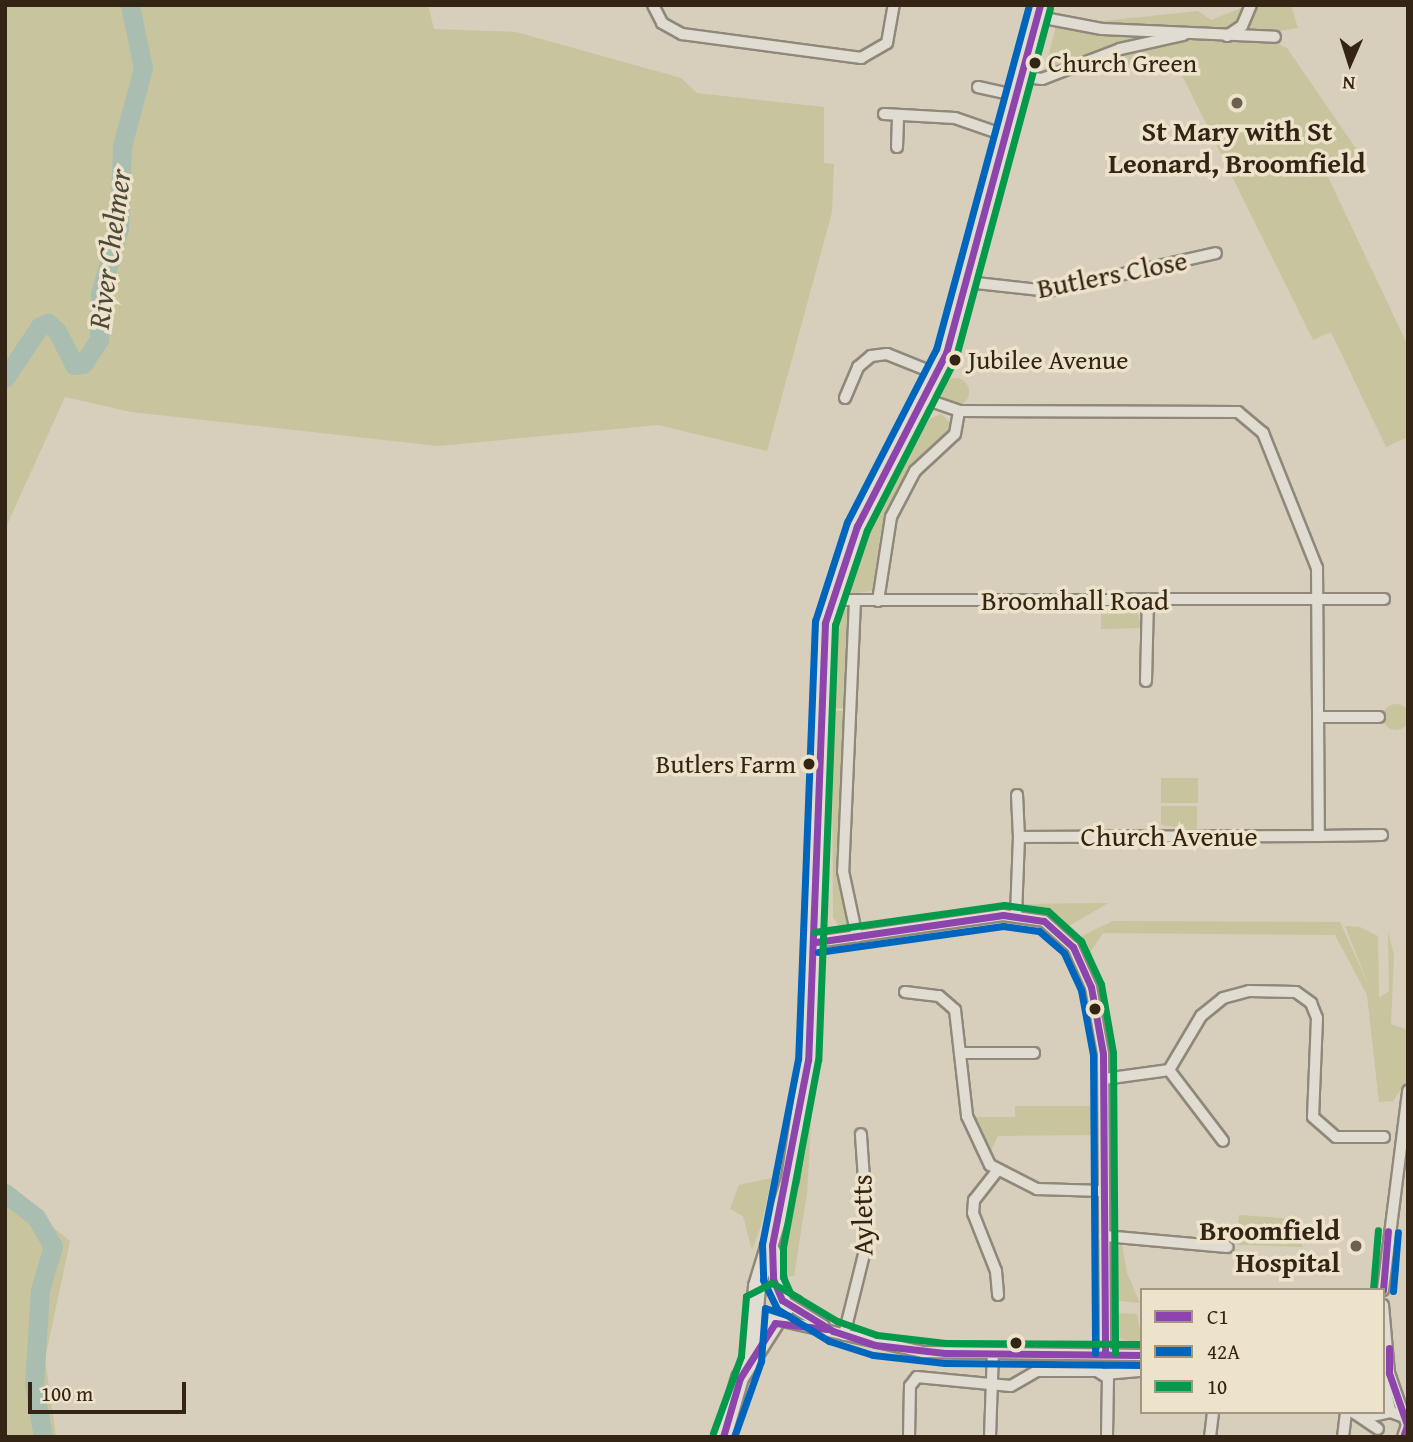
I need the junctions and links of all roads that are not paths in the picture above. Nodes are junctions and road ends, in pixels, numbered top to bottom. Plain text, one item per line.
1 (653, 5) edge
2 (894, 5) edge
3 (1251, 5) edge
4 (1039, 11) edge
5 (1089, 27) junction
6 (1186, 33) junction
7 (1227, 36) junction
8 (1275, 37) dead end
9 (1120, 49) junction
10 (1025, 77) junction
11 (978, 87) dead end
12 (1019, 96) junction
13 (884, 114) dead end
14 (898, 115) junction
15 (1007, 136) junction
16 (897, 147) dead end
17 (1216, 253) dead end
18 (967, 282) junction
19 (937, 374) junction
20 (845, 398) dead end
21 (925, 399) junction
22 (959, 411) junction
23 (1319, 599) junction
24 (1384, 599) dead end
25 (831, 600) junction
26 (1148, 600) junction
27 (855, 601) junction
28 (878, 601) junction
29 (1146, 681) dead end
30 (1319, 717) junction
31 (1379, 717) dead end
32 (1017, 794) dead end
33 (1382, 835) dead end
34 (1019, 836) junction
35 (1319, 836) junction
36 (1016, 916) junction
37 (857, 937) junction
38 (816, 942) junction
39 (905, 992) dead end
40 (961, 1053) junction
41 (1034, 1053) dead end
42 (1169, 1070) junction
43 (1104, 1079) junction
44 (1408, 1091) edge
45 (861, 1134) dead end
46 (1384, 1137) dead end
47 (1223, 1140) dead end
48 (997, 1171) junction
49 (1103, 1191) junction
50 (1104, 1236) junction
51 (772, 1246) junction
52 (1228, 1247) dead end
53 (1383, 1288) edge
54 (998, 1295) dead end
55 (780, 1298) junction
56 (756, 1305) junction
57 (777, 1322) junction
58 (1385, 1328) edge
59 (833, 1331) junction
60 (844, 1335) junction
61 (993, 1353) junction
62 (1105, 1353) junction
63 (1140, 1355) edge
64 (751, 1358) junction
65 (1140, 1371) edge
66 (1105, 1374) junction
67 (993, 1386) junction
68 (1385, 1398) edge
69 (1213, 1414) edge
70 (1346, 1414) edge
71 (1387, 1414) junction
72 (1358, 1415) edge
73 (1404, 1417) junction
74 (1380, 1433) edge
75 (723, 1437) edge
76 (909, 1437) edge
77 (990, 1437) edge
78 (1107, 1437) edge
79 (1210, 1437) edge
80 (1343, 1437) edge
81 (1403, 1437) edge

1 - 2 street
3 - 7 street
4 - 5 street
4 - 10 main road
5 - 6 street
5 - 9 street
6 - 7 street
6 - 9 street
7 - 8 street
9 - 10 street
10 - 12 main road
11 - 12 street
12 - 15 main road
13 - 14 street
14 - 15 street
14 - 16 street
15 - 18 main road
17 - 18 street, Butlers Close
18 - 19 main road
19 - 20 street
19 - 21 main road
21 - 22 street
21 - 25 main road
22 - 23 street
22 - 28 street
23 - 24 street
23 - 26 street, Broomhall Road
23 - 30 street
25 - 27 street, Broomhall Road
25 - 38 main road
26 - 28 street, Broomhall Road
26 - 29 street
27 - 28 street, Broomhall Road
27 - 37 street
30 - 31 street
30 - 35 street
32 - 34 street
33 - 35 street, Church Avenue
34 - 35 street, Church Avenue
34 - 36 street
36 - 37 street
36 - 43 street
37 - 38 street
38 - 51 main road
39 - 40 street
40 - 41 street
40 - 48 street
42 - 43 street
42 - 46 street
42 - 47 street
43 - 49 street
44 - 53 street
45 - 60 street, Ayletts
48 - 49 street
48 - 54 street
49 - 50 street
50 - 52 street
50 - 62 street
51 - 55 main road
51 - 56 main road
55 - 56 main road
55 - 57 main road
55 - 59 street
56 - 57 main road
56 - 64 main road
57 - 59 street
57 - 64 main road
58 - 73 street
59 - 60 street
60 - 61 street
61 - 62 street
61 - 67 street
62 - 63 street
64 - 75 main road
65 - 66 street
66 - 67 street
66 - 78 street
67 - 76 street
67 - 77 street
68 - 71 street
69 - 79 street
70 - 80 street
71 - 72 street
71 - 73 street
71 - 74 street
72 - 74 street
73 - 81 street

